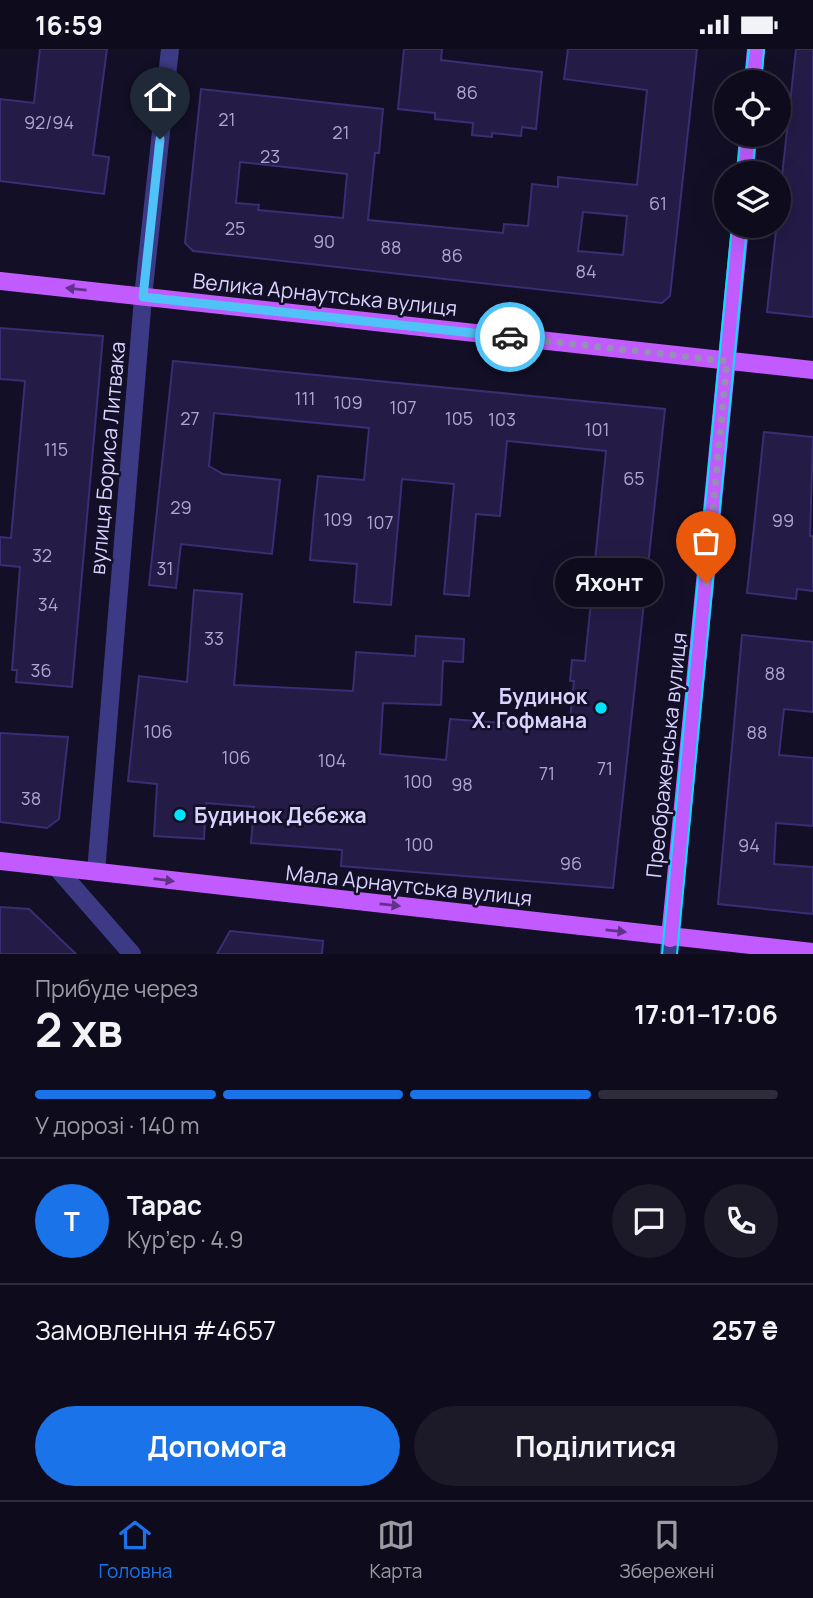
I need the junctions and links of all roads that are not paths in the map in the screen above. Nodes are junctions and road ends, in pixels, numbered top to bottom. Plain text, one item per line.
1 (170, 49) edge
2 (756, 49) edge
3 (754, 70) edge
4 (739, 238) edge
5 (0, 281) edge
6 (143, 297) junction
7 (727, 361) junction
8 (813, 370) edge
9 (0, 862) edge
10 (56, 867) junction
11 (96, 872) junction
12 (670, 946) edge
13 (813, 952) edge
14 (132, 954) edge

1 - 6 street, вулиця Бориса Литвака
2 - 3 main road
4 - 7 main road, Преображенська вулиця
6 -> 5 main road, Велика Арнаутська вулиця
6 - 7 main road, Велика Арнаутська вулиця
6 - 11 street, вулиця Бориса Литвака
7 - 8 main road, Велика Арнаутська вулиця
7 - 12 main road, Преображенська вулиця
9 - 10 main road, Мала Арнаутська вулиця
10 - 11 main road, Мала Арнаутська вулиця
10 - 14 street
11 -> 12 main road, Мала Арнаутська вулиця
12 - 13 main road, Мала Арнаутська вулиця

